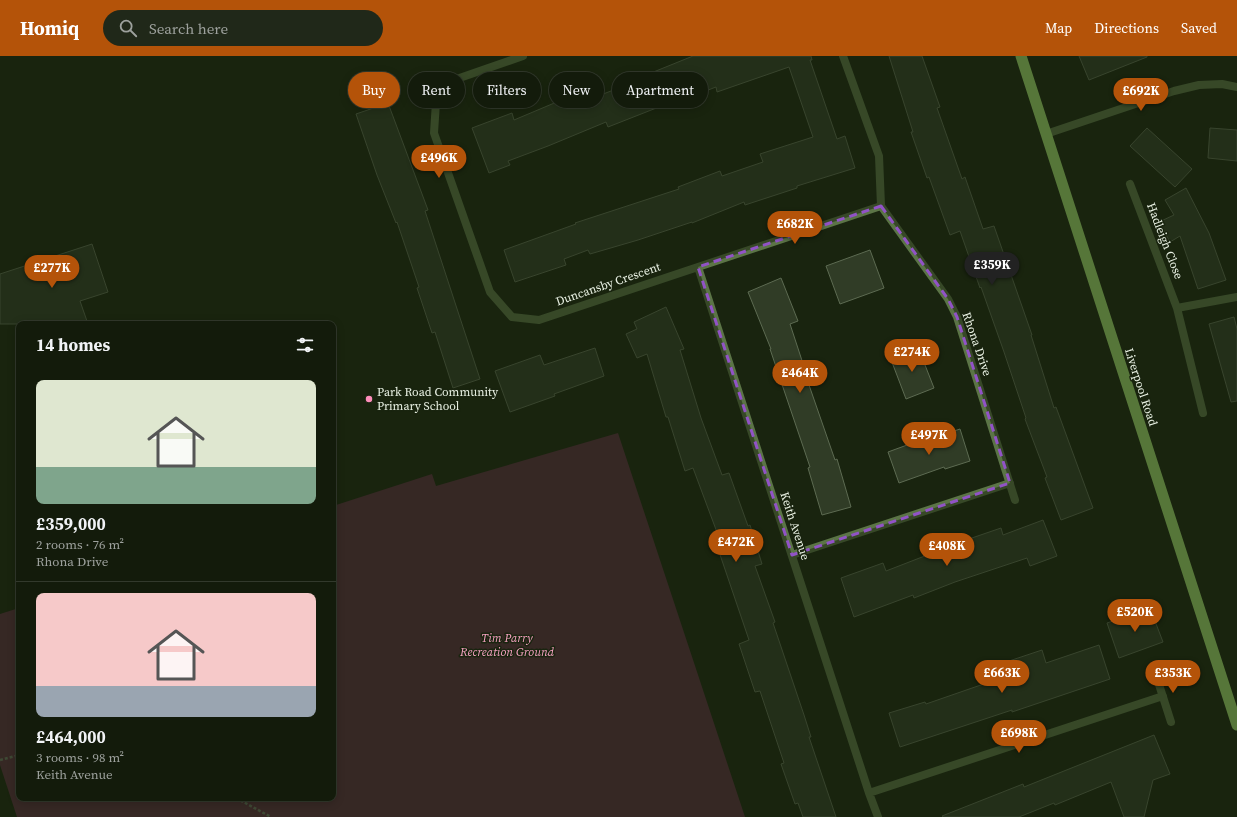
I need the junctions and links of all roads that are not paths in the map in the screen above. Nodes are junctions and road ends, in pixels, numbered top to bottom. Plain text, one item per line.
1 (523, 56) edge
2 (843, 56) edge
3 (1021, 56) edge
4 (1237, 87) edge
5 (1046, 134) junction
6 (1130, 184) dead end
7 (881, 206) junction
8 (698, 267) junction
9 (1237, 297) edge
10 (1177, 308) junction
11 (1203, 413) dead end
12 (1010, 483) junction
13 (1015, 500) dead end
14 (792, 555) junction
15 (1155, 672) dead end
16 (1163, 696) junction
17 (1171, 722) dead end
18 (1237, 725) edge
19 (869, 793) junction
20 (878, 817) edge

1 - 8 street, Duncansby Crescent
2 - 7 street
3 - 5 highway, Liverpool Road
4 - 5 street
5 - 18 highway, Liverpool Road
6 - 10 street, Hadleigh Close
7 - 8 street, Duncansby Crescent
7 - 12 street, Rhona Drive
8 - 14 street, Keith Avenue
9 - 10 street
10 - 11 street, Hadleigh Close
12 - 13 street, Rhona Drive
12 - 14 street
14 - 19 street, Keith Avenue
15 - 16 street
16 - 17 street
16 - 19 street
19 - 20 street, Keith Avenue

